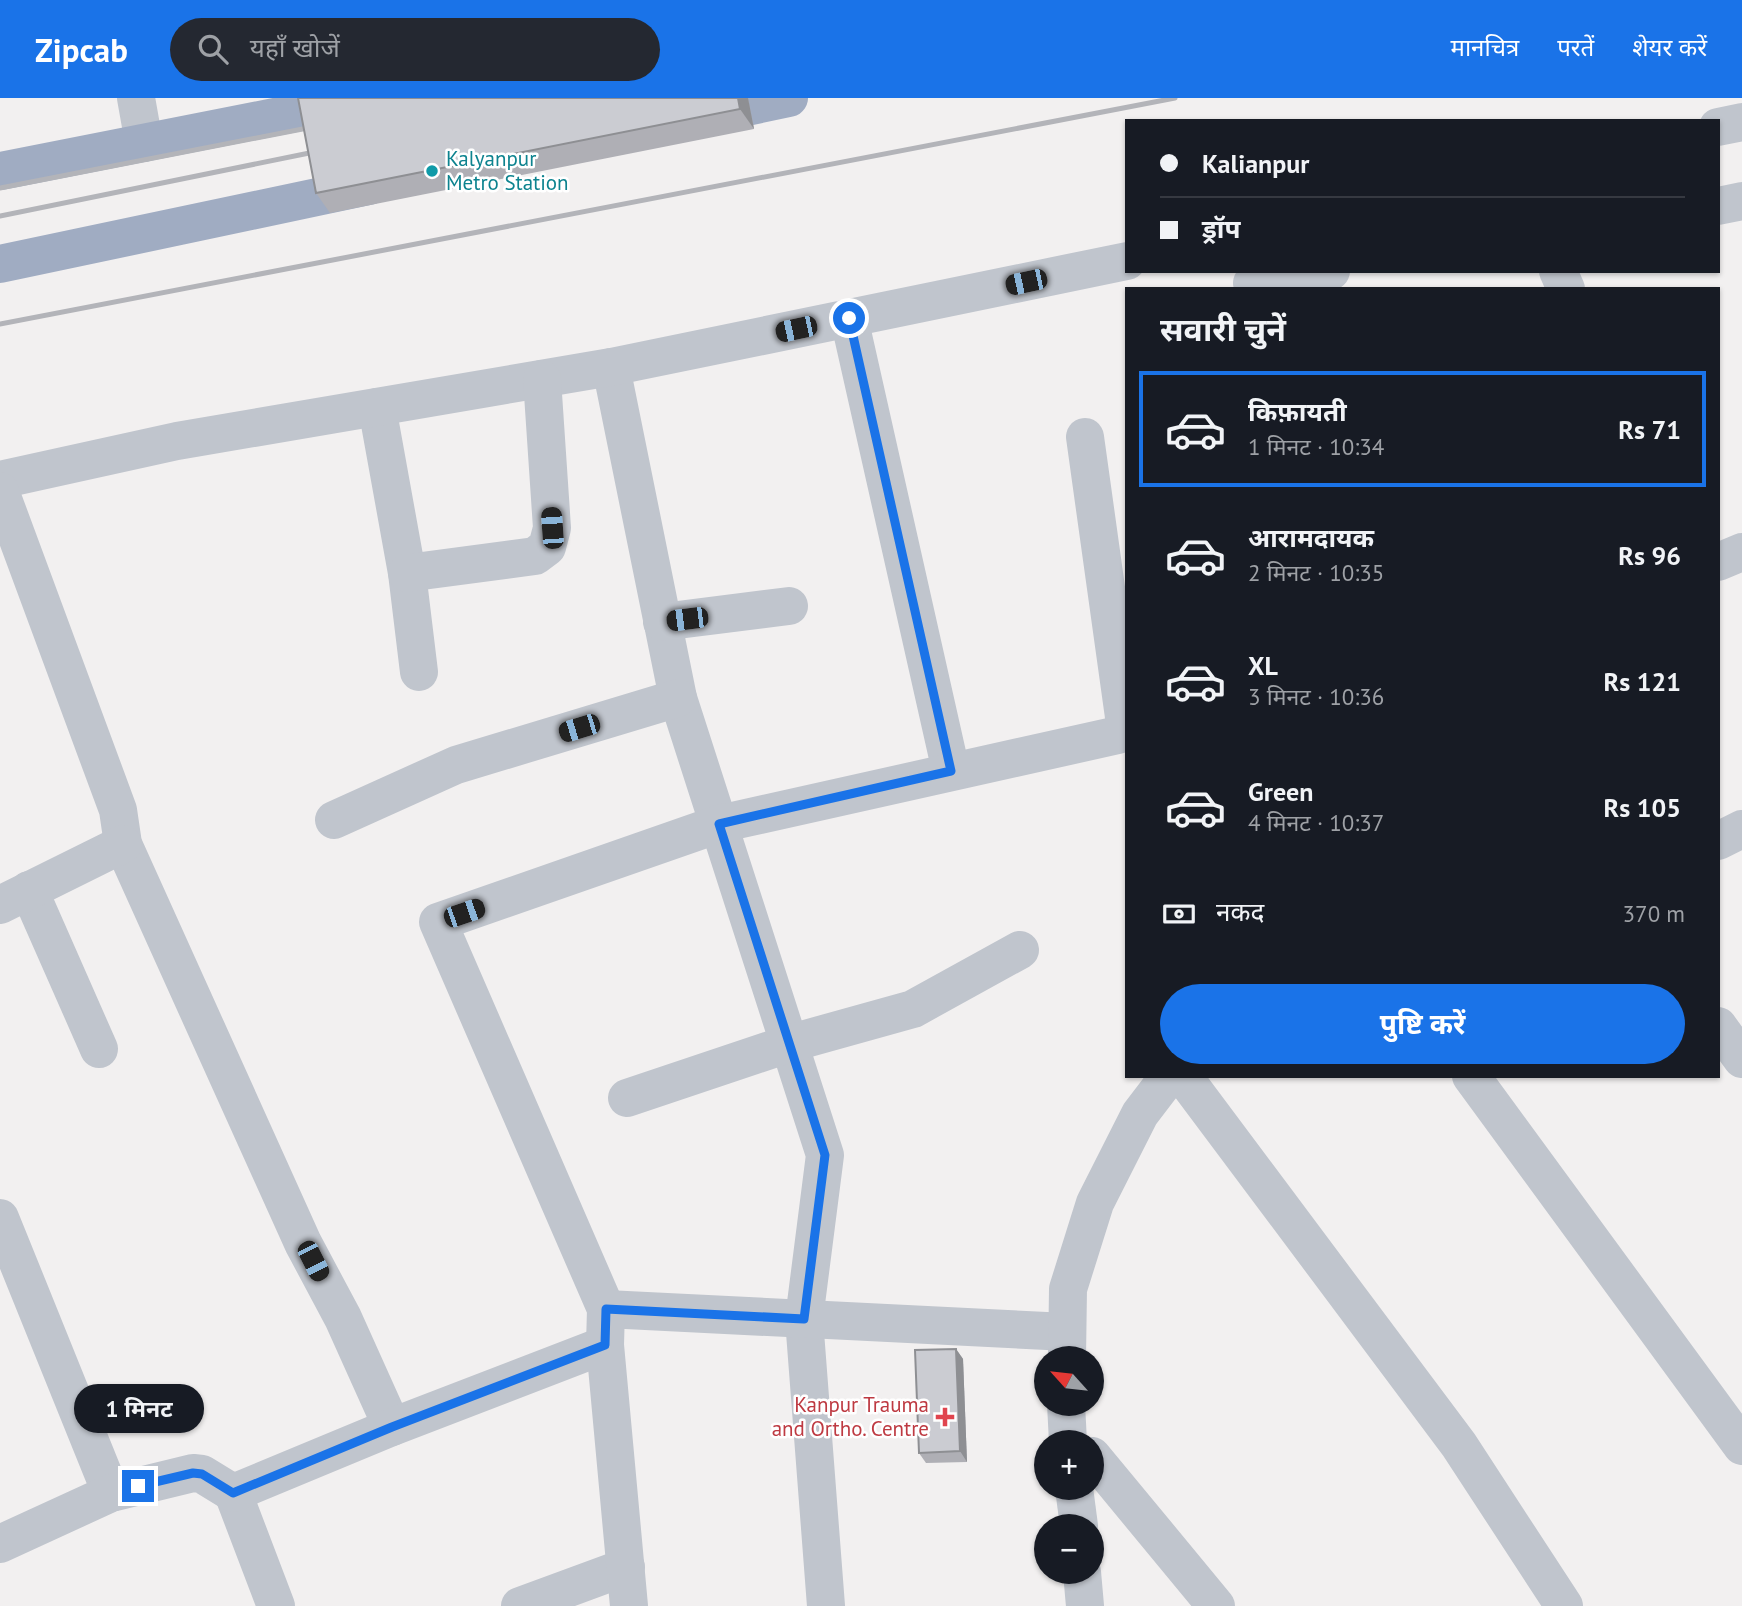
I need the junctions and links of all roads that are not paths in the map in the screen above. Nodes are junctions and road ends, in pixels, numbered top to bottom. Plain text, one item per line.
1 (136, 98) edge
2 (789, 98) edge
3 (346, 100) edge
4 (1742, 122) edge
5 (668, 123) edge
6 (1720, 127) edge
7 (144, 142) junction
8 (0, 171) edge
9 (400, 180) edge
10 (1742, 201) edge
11 (1720, 206) edge
12 (1125, 261) edge
13 (0, 264) edge
14 (1315, 273) edge
15 (1252, 281) edge
16 (849, 318) junction
17 (611, 367) junction
18 (542, 379) junction
19 (377, 407) junction
20 (1085, 437) dead end
21 (0, 480) edge
22 (0, 491) edge
23 (1114, 549) edge
24 (1742, 552) edge
25 (1720, 561) edge
26 (407, 573) junction
27 (789, 606) dead end
28 (662, 622) junction
29 (419, 672) dead end
30 (678, 698) junction
31 (951, 771) junction
32 (334, 820) dead end
33 (719, 824) junction
34 (1742, 830) edge
35 (1720, 840) edge
36 (123, 844) junction
37 (15, 897) edge
38 (1020, 950) dead end
39 (1720, 1029) edge
40 (791, 1043) junction
41 (99, 1049) dead end
42 (1742, 1059) edge
43 (1167, 1078) edge
44 (1184, 1078) edge
45 (1472, 1078) edge
46 (627, 1098) dead end
47 (0, 1218) edge
48 (804, 1319) junction
49 (605, 1327) junction
50 (1067, 1345) edge
51 (392, 1427) junction
52 (1742, 1446) edge
53 (1104, 1471) edge
54 (111, 1493) junction
55 (233, 1493) junction
56 (0, 1544) edge
57 (626, 1567) junction
58 (1083, 1584) edge
59 (276, 1606) edge
60 (520, 1606) edge
61 (629, 1606) edge
62 (826, 1606) edge
63 (1085, 1606) edge
64 (1216, 1606) edge
65 (1564, 1606) edge

1 - 7 street
2 - 5 highway
3 - 7 highway
4 - 6 street
7 - 8 highway
9 - 13 highway
10 - 11 street
12 - 16 street
14 - 15 street
16 - 17 street
16 - 31 street
17 - 18 street
17 - 28 street
18 - 19 street
18 - 26 street
19 - 21 street
19 - 26 street
20 - 23 street
22 - 36 street
23 - 31 street
24 - 25 street
26 - 29 street
27 - 28 street
28 - 30 street
30 - 32 street
30 - 33 street
31 - 33 street
33 - 40 street
33 - 49 street
34 - 35 street
36 - 37 street
36 - 51 street
37 - 41 street
38 - 40 street
39 - 42 street
40 - 46 street
40 - 48 street
43 - 50 street
44 - 65 street
45 - 52 street
47 - 54 street
48 - 49 street
48 - 50 street
48 - 62 street
49 - 51 street
49 - 57 street
51 - 55 street
53 - 64 street
54 - 55 street
54 - 56 street
55 - 59 street
57 - 60 street
57 - 61 street
58 - 63 street

